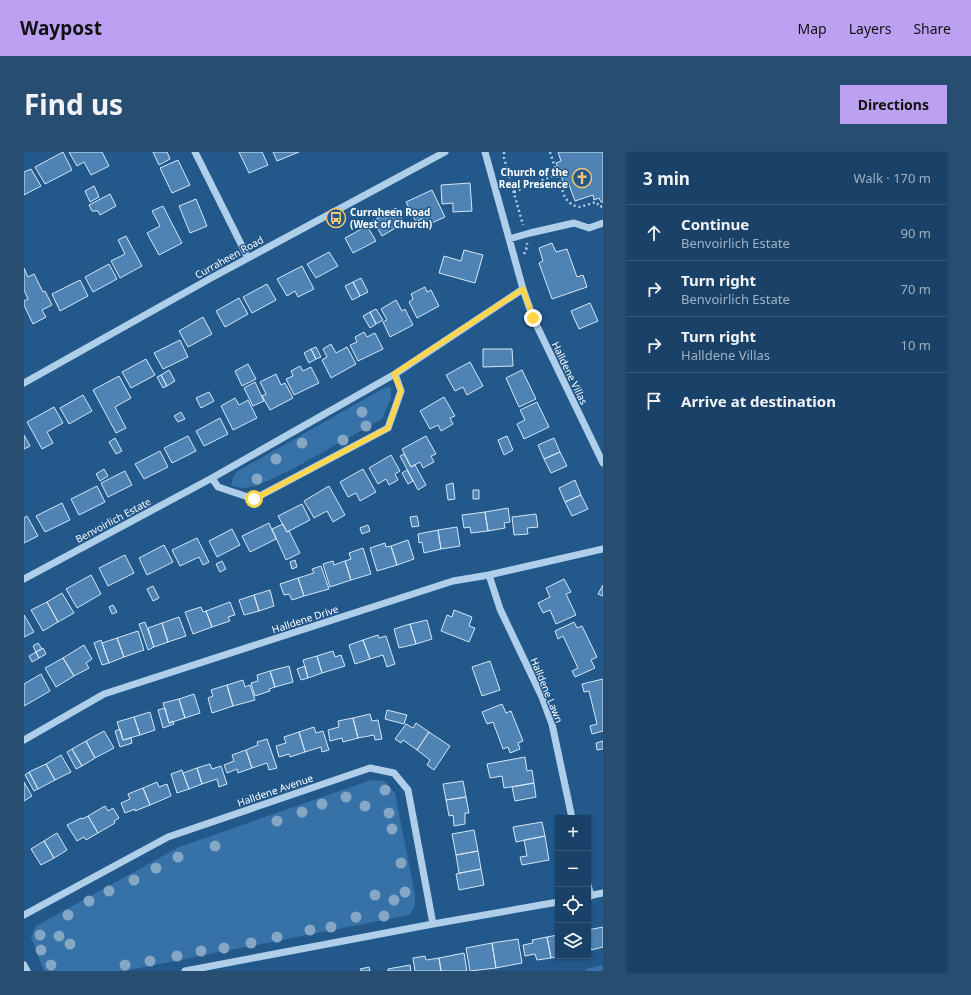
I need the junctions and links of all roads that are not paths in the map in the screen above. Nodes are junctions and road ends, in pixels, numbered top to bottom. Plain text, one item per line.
1 (195, 152) edge
2 (445, 152) edge
3 (485, 152) edge
4 (603, 223) edge
5 (509, 239) junction
6 (248, 258) junction
7 (523, 289) junction
8 (394, 374) junction
9 (24, 383) edge
10 (603, 464) edge
11 (212, 478) junction
12 (603, 549) edge
13 (489, 575) junction
14 (24, 579) edge
15 (24, 740) edge
16 (571, 815) edge
17 (603, 893) edge
18 (591, 896) edge
19 (555, 903) edge
20 (24, 915) edge
21 (433, 924) junction
22 (24, 965) edge
23 (27, 971) edge
24 (185, 971) edge

1 - 6 street
2 - 6 street, Curraheen Road
3 - 5 street, Halldene Villas
4 - 5 street
5 - 7 street, Halldene Villas
6 - 9 street, Curraheen Road
7 - 8 street, Benvoirlich Estate
7 - 10 street, Halldene Villas
8 - 11 street, Benvoirlich Estate
8 - 11 street
11 - 14 street, Benvoirlich Estate
12 - 13 street, Halldene Drive
13 - 15 street, Halldene Drive
13 - 16 street, Halldene Lawn
17 - 18 street
19 - 21 street
20 - 21 street, Halldene Avenue
21 - 24 street
22 - 23 street

